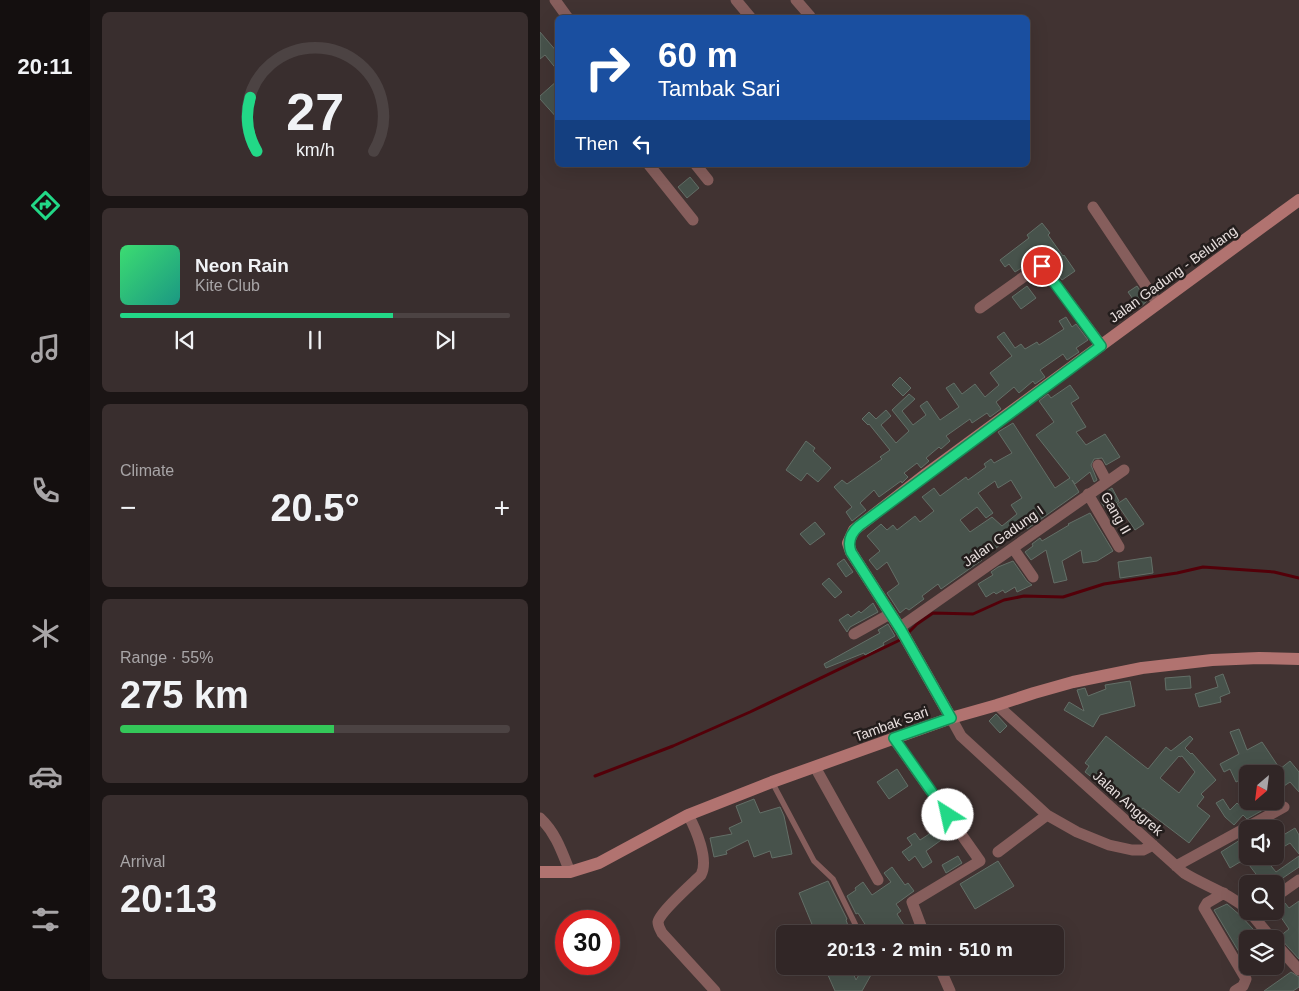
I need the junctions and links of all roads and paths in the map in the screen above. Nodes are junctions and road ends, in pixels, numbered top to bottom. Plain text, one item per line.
1 (555, 0) edge
2 (736, 0) edge
3 (796, 0) edge
4 (566, 15) edge
5 (748, 15) edge
6 (809, 15) edge
7 (651, 167) edge
8 (698, 167) edge
9 (708, 180) dead end
10 (1299, 200) edge
11 (1093, 207) dead end
12 (693, 220) dead end
13 (1158, 304) junction
14 (980, 308) dead end
15 (1101, 346) junction
16 (1098, 465) dead end
17 (1124, 470) dead end
18 (1107, 482) junction
19 (1088, 494) junction
20 (1119, 547) dead end
21 (1013, 548) junction
22 (1033, 577) dead end
23 (890, 614) junction
24 (900, 629) junction
25 (854, 634) dead end
26 (1299, 659) edge
27 (997, 705) junction
28 (951, 718) junction
29 (894, 738) junction
30 (815, 768) junction
31 (772, 782) junction
32 (1277, 810) edge
33 (688, 815) junction
34 (1048, 815) junction
35 (540, 818) edge
36 (1153, 845) junction
37 (998, 852) dead end
38 (1176, 866) junction
39 (540, 872) edge
40 (570, 872) junction
41 (878, 880) dead end
42 (1299, 880) edge
43 (1284, 891) edge
44 (1224, 893) junction
45 (1239, 902) edge
46 (1257, 920) edge
47 (856, 925) edge
48 (921, 925) edge
49 (1265, 930) edge
50 (1284, 953) edge
51 (1299, 970) edge
52 (943, 975) edge
53 (715, 991) edge
54 (950, 991) edge
55 (1235, 991) edge

1 - 4 street
2 - 5 street
3 - 6 street
7 - 12 street
8 - 9 street
10 - 13 street, Jalan Gadung - Belulang
11 - 13 street
13 - 15 street, Jalan Gadung - Belulang
14 - 15 street
15 - 23 street, Jalan Gadung - Belulang
16 - 18 street
17 - 18 street, Jalan Gadung I
18 - 19 street, Jalan Gadung I
19 - 20 street, Gang II
19 - 21 street, Jalan Gadung I
21 - 22 street
21 - 24 street, Jalan Gadung I
23 - 24 street, Jalan Gadung - Belulang
23 - 25 street
24 - 28 street, Jalan Gadung - Belulang
26 - 27 street, Tambak Sari
27 - 28 street, Tambak Sari
27 - 36 street, Jalan Anggrek
28 - 29 street, Tambak Sari
28 - 34 street
29 - 30 street, Tambak Sari
29 - 48 street
30 - 31 street, Tambak Sari
30 - 41 street
31 - 33 street, Tambak Sari
31 - 47 lane
32 - 38 street
33 - 40 street, Tambak Sari
33 - 53 street
34 - 36 street
34 - 37 street
35 - 40 street
36 - 38 street, Jalan Anggrek
38 - 44 street, Jalan Anggrek
39 - 40 street, Tambak Sari
42 - 43 street
44 - 45 street, Jalan Anggrek
44 - 55 street
46 - 49 street, Jalan Anggrek
50 - 51 street
52 - 54 street

